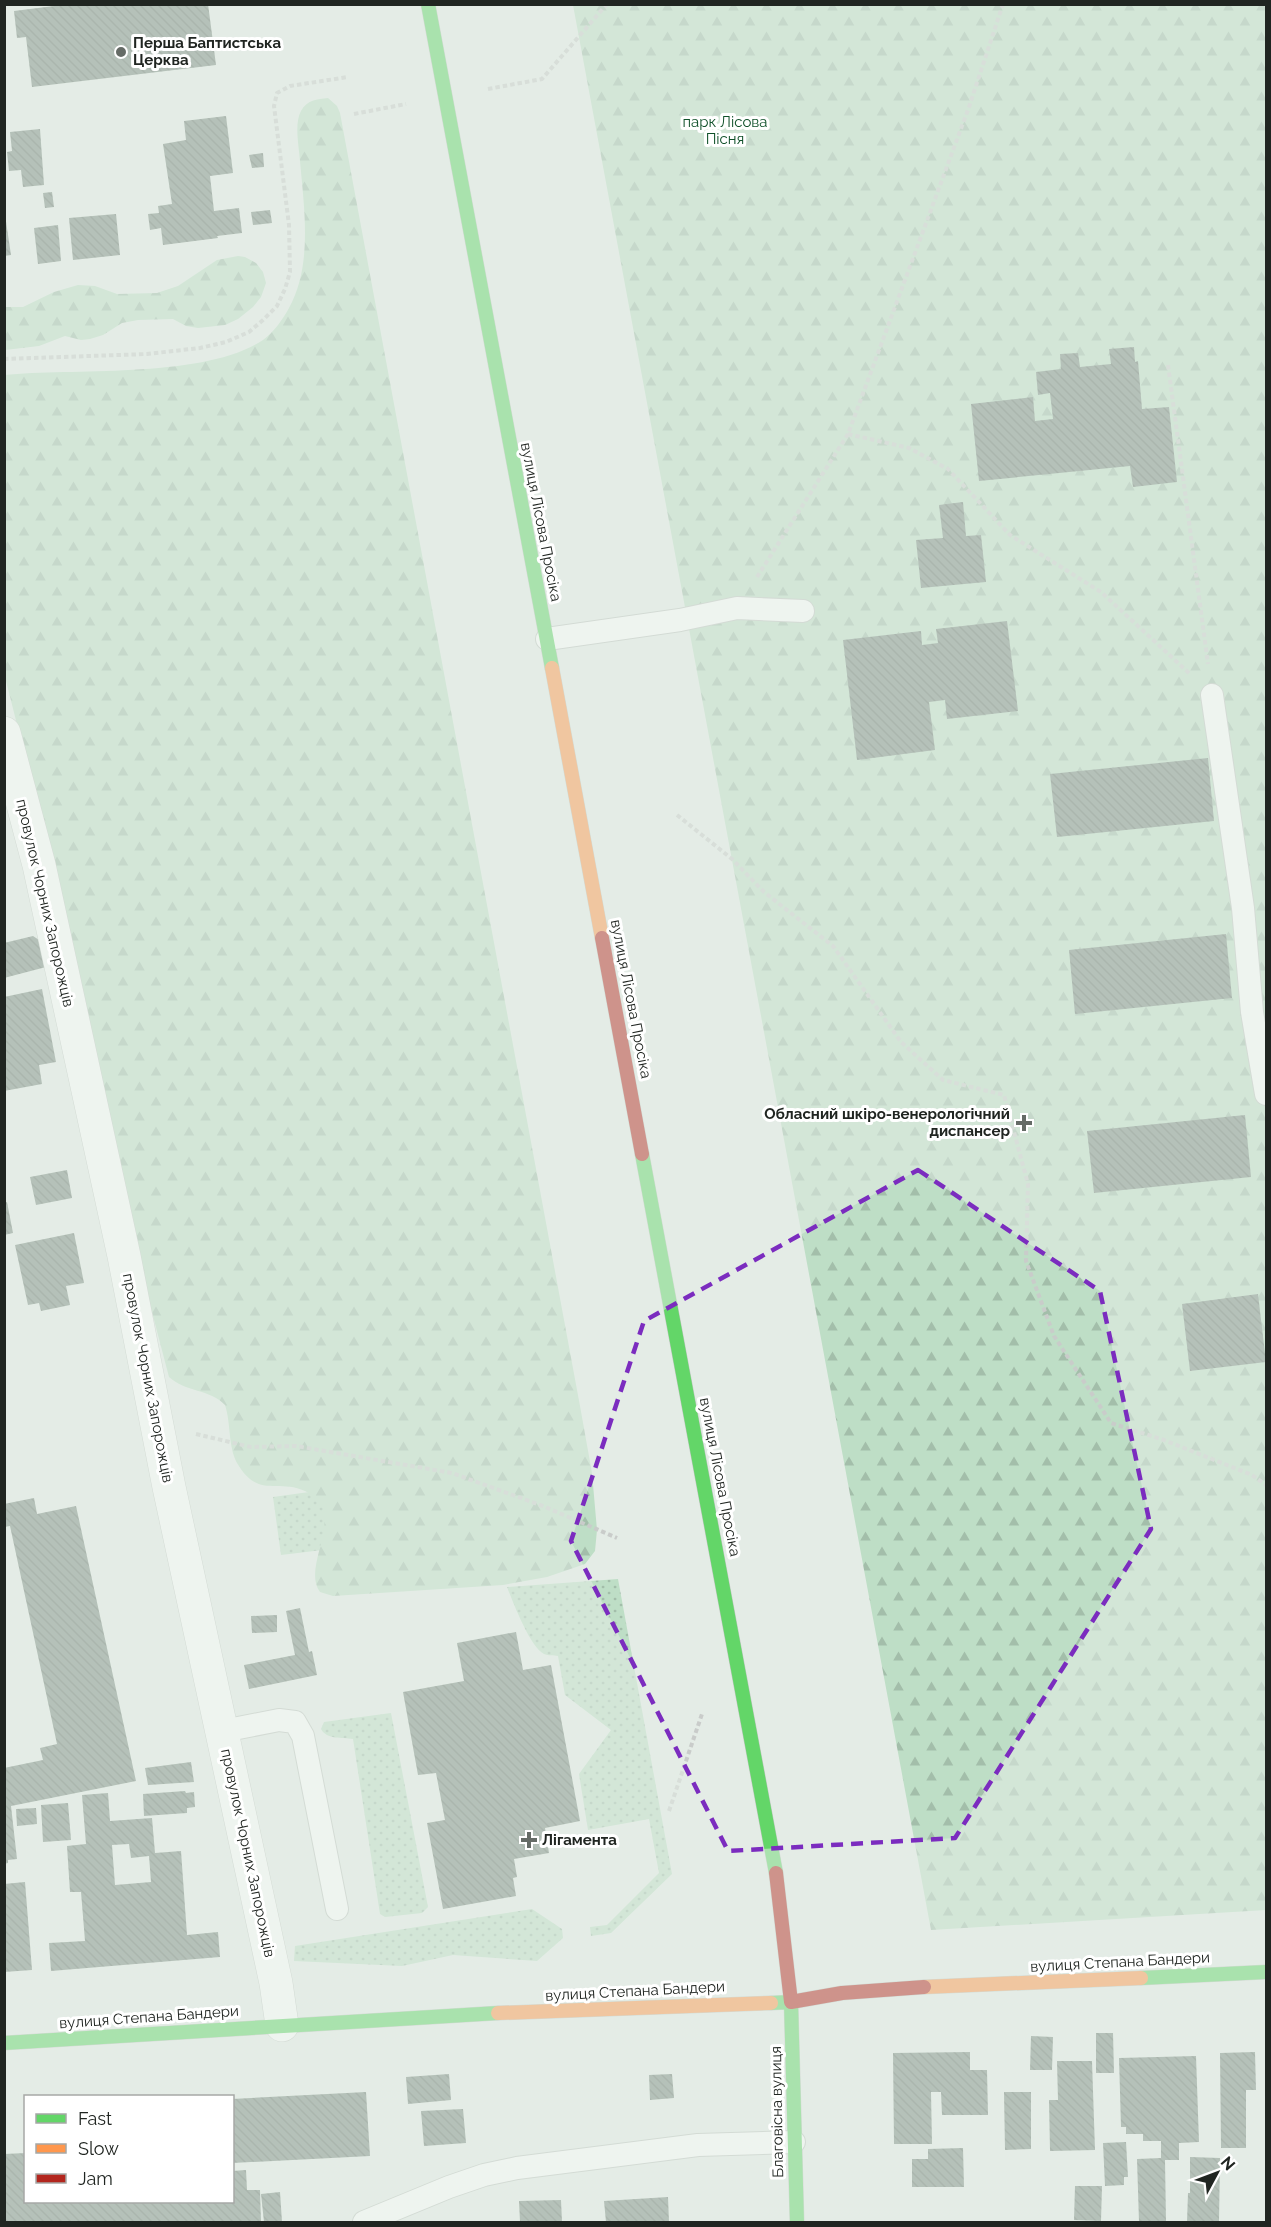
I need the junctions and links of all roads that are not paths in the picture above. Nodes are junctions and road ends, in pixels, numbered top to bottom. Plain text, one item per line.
1 (428, 4) edge
2 (803, 611) dead end
3 (547, 639) junction
4 (1212, 695) road end
5 (4, 733) edge
6 (1263, 1062) edge
7 (1266, 1094) edge
8 (222, 1731) junction
9 (337, 1909) dead end
10 (1266, 1972) edge
11 (791, 2002) junction
12 (282, 2025) junction
13 (4, 2043) edge
14 (794, 2142) junction
15 (364, 2223) edge
16 (796, 2223) edge

1 - 3 main road, вулиця Лісова Просіка
2 - 3 lane
3 - 11 main road, вулиця Лісова Просіка
4 - 6 lane
5 - 8 street, провулок Чорних Запорожців
6 - 7 lane
8 - 9 lane
8 - 12 street, провулок Чорних Запорожців
10 - 11 main road, вулиця Степана Бандери
11 - 12 main road, вулиця Степана Бандери
11 - 14 main road, Благовісна вулиця
12 - 13 main road, вулиця Степана Бандери
14 - 15 lane
14 - 16 main road, Благовісна вулиця

